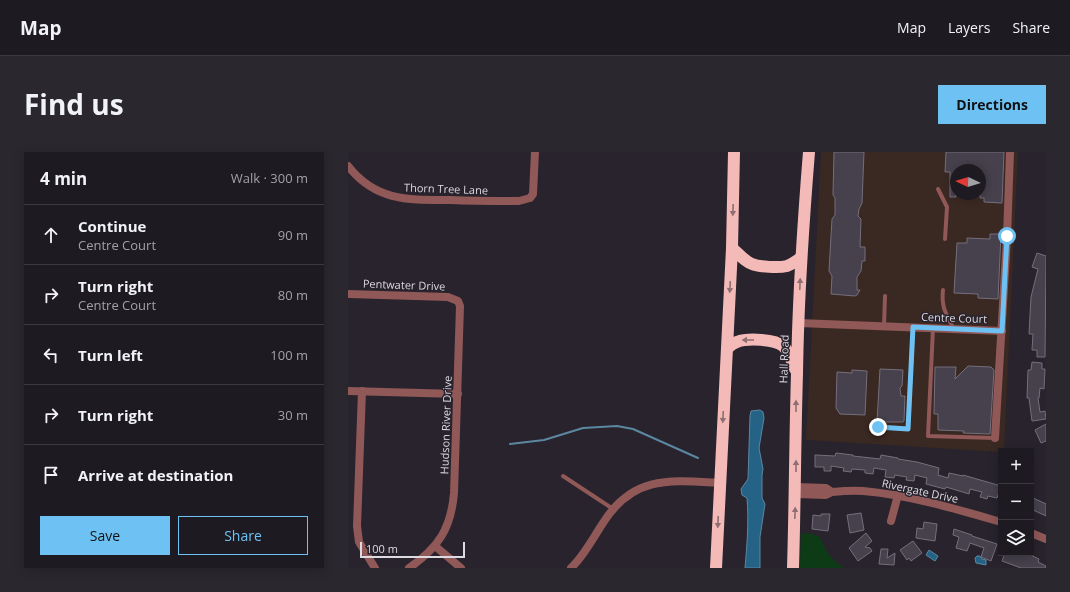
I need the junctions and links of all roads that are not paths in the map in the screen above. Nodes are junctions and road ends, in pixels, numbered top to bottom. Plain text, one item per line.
1 (535, 152) edge
2 (734, 152) edge
3 (809, 152) edge
4 (1010, 152) edge
5 (348, 166) edge
6 (938, 189) dead end
7 (945, 238) dead end
8 (732, 248) junction
9 (801, 258) junction
10 (943, 290) dead end
11 (348, 294) edge
12 (885, 296) dead end
13 (458, 301) joint
14 (798, 323) junction
15 (884, 326) junction
16 (913, 327) junction
17 (933, 328) junction
18 (954, 329) junction
19 (1002, 331) junction
20 (727, 350) junction
21 (797, 373) junction
22 (348, 391) edge
23 (362, 391) junction
24 (458, 394) junction
25 (878, 427) dead end
26 (995, 438) joint
27 (563, 476) dead end
28 (720, 483) junction
29 (796, 490) junction
30 (898, 496) junction
31 (613, 509) junction
32 (891, 521) dead end
33 (998, 521) edge
34 (1034, 534) edge
35 (1046, 539) edge
36 (435, 546) junction
37 (375, 568) edge
38 (409, 568) edge
39 (461, 568) edge
40 (571, 568) edge
41 (716, 568) edge
42 (793, 568) edge

1 - 5 street, Thorn Tree Lane
2 -> 8 highway
3 - 9 highway, Hall Road
4 - 19 street, Centre Court
6 - 7 lane
8 - 9 highway
8 -> 20 highway
14 -> 9 highway, Hall Road
10 - 18 lane
11 - 13 street, Pentwater Drive
12 - 15 lane
13 - 24 street, Hudson River Drive
14 - 15 street, Centre Court
14 - 21 highway, Hall Road
15 - 16 street, Centre Court
16 - 17 street, Centre Court
16 - 25 lane
17 - 18 street, Centre Court
17 - 26 lane
18 - 19 street, Centre Court
19 - 26 street
21 -> 20 highway
20 -> 28 highway
29 -> 21 highway, Hall Road
22 - 23 street
23 - 24 street
23 - 37 street
24 - 36 street, Hudson River Drive
27 - 31 lane
28 - 31 street
28 -> 41 highway
29 - 30 street, Rivergate Drive
42 -> 29 highway, Hall Road
30 - 32 street
30 - 33 street, Rivergate Drive
31 - 40 street
34 - 35 street
36 - 38 street, Hudson River Drive
36 - 39 street

